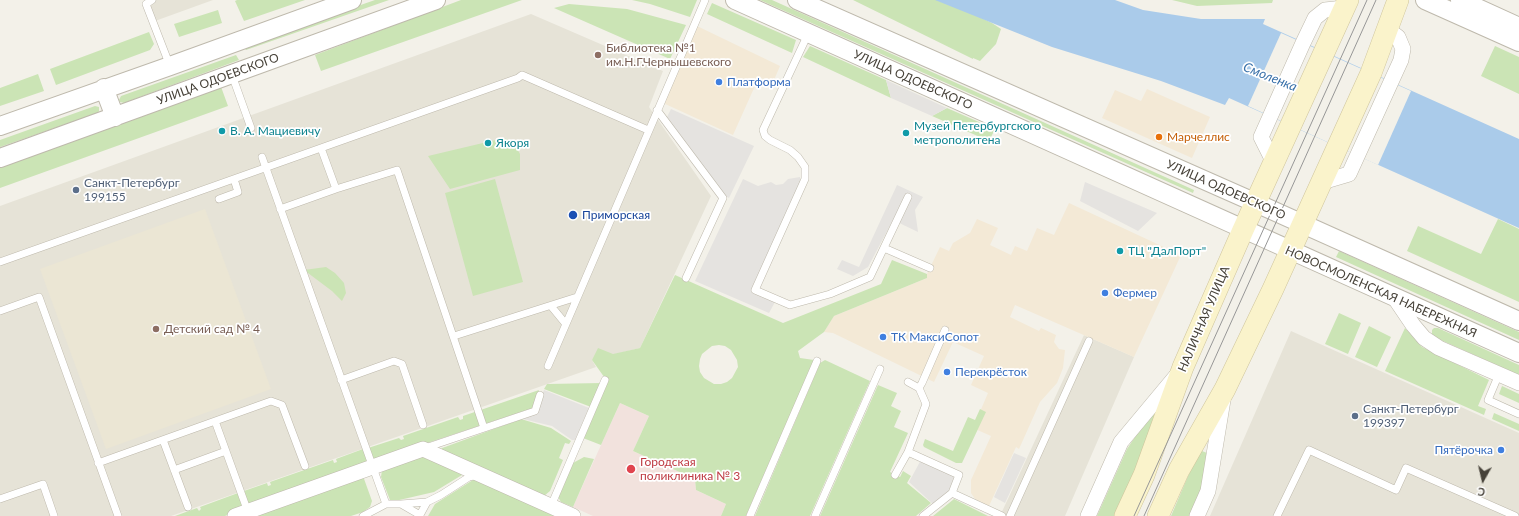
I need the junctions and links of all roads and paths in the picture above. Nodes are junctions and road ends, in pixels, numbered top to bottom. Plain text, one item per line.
1 (152, 0) edge
2 (352, 0) edge
3 (436, 0) edge
4 (705, 0) edge
5 (735, 0) edge
6 (797, 0) edge
7 (1398, 0) edge
8 (1425, 0) edge
9 (1460, 0) edge
10 (1346, 4) edge
11 (1519, 27) edge
12 (1387, 29) junction
13 (808, 33) junction
14 (1519, 42) edge
15 (170, 66) junction
16 (232, 74) junction
17 (104, 88) junction
18 (657, 110) junction
19 (115, 117) junction
20 (0, 126) edge
21 (251, 128) dead end
22 (648, 130) junction
23 (321, 148) junction
24 (262, 157) dead end
25 (0, 158) edge
26 (1274, 163) junction
27 (266, 168) junction
28 (234, 179) junction
29 (1322, 182) junction
30 (336, 189) junction
31 (908, 197) dead end
32 (220, 199) dead end
33 (1256, 202) junction
34 (280, 209) junction
35 (1303, 224) junction
36 (1243, 230) junction
37 (884, 248) junction
38 (1290, 251) junction
39 (0, 262) edge
40 (930, 268) dead end
41 (686, 278) dead end
42 (1394, 297) junction
43 (577, 298) junction
44 (551, 306) junction
45 (0, 311) edge
46 (1519, 321) edge
47 (565, 323) junction
48 (945, 330) dead end
49 (454, 336) junction
50 (1089, 341) dead end
51 (1519, 353) edge
52 (817, 361) dead end
53 (548, 366) dead end
54 (1183, 368) junction
55 (880, 370) dead end
56 (1499, 374) junction
57 (341, 380) junction
58 (605, 380) dead end
59 (908, 382) dead end
60 (1519, 383) edge
61 (919, 388) junction
62 (1225, 389) junction
63 (540, 395) dead end
64 (1519, 414) edge
65 (215, 421) junction
66 (423, 425) dead end
67 (484, 428) junction
68 (163, 440) junction
69 (423, 449) junction
70 (226, 451) junction
71 (908, 452) junction
72 (98, 464) junction
73 (305, 466) dead end
74 (372, 467) junction
75 (174, 470) junction
76 (481, 474) junction
77 (895, 475) dead end
78 (952, 492) junction
79 (0, 499) edge
80 (427, 502) junction
81 (386, 504) junction
82 (401, 504) junction
83 (551, 506) junction
84 (188, 507) dead end
85 (242, 514) edge
86 (420, 515) edge
87 (54, 516) edge
88 (118, 516) edge
89 (364, 516) edge
90 (573, 516) edge
91 (750, 516) edge
92 (815, 516) edge
93 (923, 516) edge
94 (1002, 516) edge
95 (1010, 516) edge
96 (1088, 516) edge
97 (1125, 516) edge
98 (1158, 516) edge
99 (1197, 516) edge
100 (1277, 516) edge
101 (1515, 516) edge

1 - 15 lane
2 - 15 street
3 - 16 street, УЛИЦА ОДОЕВСКОГО
4 - 18 lane
5 - 13 street, УЛИЦА ОДОЕВСКОГО
6 - 33 street, УЛИЦА ОДОЕВСКОГО
7 - 12 main road
8 - 14 street
9 - 11 street
10 - 26 main road, НАЛИЧНАЯ УЛИЦА
10 - 26 street
12 - 29 main road
12 - 29 street
13 - 36 street, УЛИЦА ОДОЕВСКОГО
13 - 37 lane
15 - 17 street
16 - 19 street, УЛИЦА ОДОЕВСКОГО
16 - 21 lane
17 - 19 street
17 - 20 street
18 - 22 lane
18 - 41 lane
19 - 25 street, УЛИЦА ОДОЕВСКОГО
22 - 23 lane
22 - 43 lane
23 - 27 lane
23 - 30 lane
24 - 27 lane
26 - 33 main road, НАЛИЧНАЯ УЛИЦА
27 - 28 lane
27 - 34 lane
28 - 32 lane
28 - 39 lane
29 - 35 main road
30 - 34 lane
30 - 49 lane
31 - 37 lane
33 - 35 street, УЛИЦА ОДОЕВСКОГО
33 - 36 main road, НАЛИЧНАЯ УЛИЦА
34 - 57 lane
35 - 38 main road
35 - 46 street
36 - 38 street, НОВОСМОЛЕНСКАЯ НАБЕРЕЖНАЯ
36 - 54 main road, НАЛИЧНАЯ УЛИЦА
37 - 40 lane
38 - 42 street, НОВОСМОЛЕНСКАЯ НАБЕРЕЖНАЯ
38 - 62 main road
42 - 51 street, НОВОСМОЛЕНСКАЯ НАБЕРЕЖНАЯ
42 - 56 street
43 - 44 lane
43 - 47 lane
44 - 47 lane
44 - 49 lane
45 - 72 lane
47 - 53 lane
48 - 61 lane
49 - 67 lane
50 - 95 lane
52 - 91 lane
54 - 96 street
54 - 97 main road, НАЛИЧНАЯ УЛИЦА
55 - 92 lane
56 - 60 street
56 - 64 lane
57 - 66 lane
57 - 74 lane
58 - 83 lane
59 - 61 lane
61 - 71 lane
62 - 98 main road
62 - 99 street
63 - 67 lane
65 - 68 lane
65 - 70 lane
65 - 73 lane
67 - 69 lane
68 - 72 lane
68 - 75 lane
69 - 74 street
69 - 76 street
70 - 75 lane
70 - 85 lane
71 - 77 lane
71 - 78 lane
72 - 88 lane
74 - 81 lane
74 - 85 street
75 - 84 lane
76 - 80 lane
76 - 83 street
78 - 93 lane
78 - 94 lane
79 - 87 lane
80 - 82 lane
80 - 86 lane
81 - 82 lane
81 - 89 lane
82 - 86 lane
83 - 90 street
100 - 101 lane

